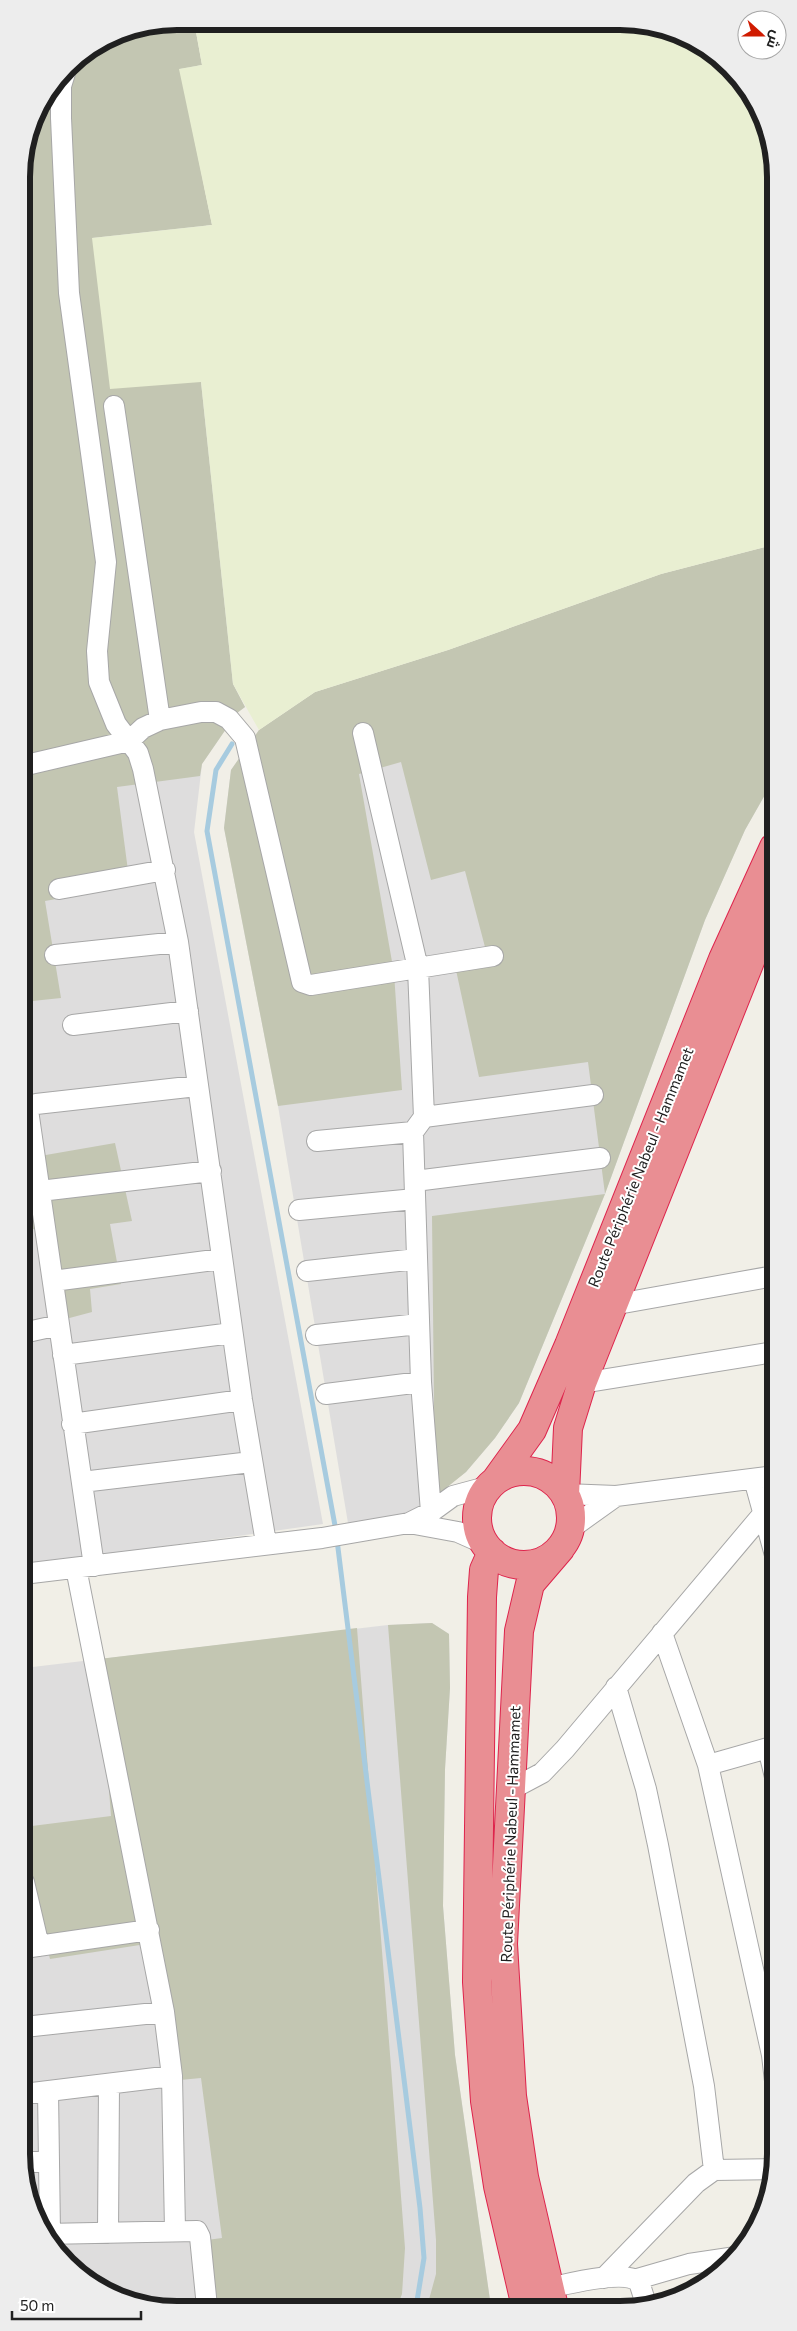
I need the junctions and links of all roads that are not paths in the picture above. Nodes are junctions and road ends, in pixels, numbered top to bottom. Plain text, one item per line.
1 (61, 87) edge
2 (114, 406) dead end
3 (160, 720) junction
4 (363, 733) dead end
5 (129, 741) junction
6 (30, 764) edge
7 (767, 862) edge
8 (165, 870) junction
9 (59, 889) dead end
10 (767, 918) edge
11 (178, 942) junction
12 (55, 955) dead end
13 (493, 956) dead end
14 (418, 968) junction
15 (188, 1011) junction
16 (73, 1025) dead end
17 (197, 1086) junction
18 (593, 1096) dead end
19 (30, 1105) edge
20 (419, 1125) junction
21 (30, 1128) edge
22 (317, 1141) dead end
23 (600, 1158) dead end
24 (211, 1170) junction
25 (415, 1190) junction
26 (40, 1191) junction
27 (299, 1210) dead end
28 (222, 1259) junction
29 (417, 1259) junction
30 (307, 1271) dead end
31 (767, 1277) edge
32 (53, 1281) junction
33 (612, 1305) junction
34 (419, 1324) junction
35 (59, 1325) junction
36 (30, 1331) edge
37 (232, 1333) junction
38 (316, 1335) dead end
39 (767, 1353) edge
40 (63, 1355) junction
41 (421, 1382) junction
42 (582, 1383) junction
43 (326, 1394) dead end
44 (242, 1400) junction
45 (72, 1424) junction
46 (251, 1462) junction
47 (767, 1477) edge
48 (754, 1479) junction
49 (82, 1482) junction
50 (493, 1483) junction
51 (565, 1494) junction
52 (616, 1496) junction
53 (431, 1512) junction
54 (763, 1514) junction
55 (409, 1523) junction
56 (767, 1528) edge
57 (565, 1539) junction
58 (266, 1543) junction
59 (488, 1548) junction
60 (85, 1567) junction
61 (30, 1573) edge
62 (662, 1633) junction
63 (616, 1687) junction
64 (767, 1748) edge
65 (708, 1766) junction
66 (510, 1790) junction
67 (149, 1930) junction
68 (30, 1931) edge
69 (32, 1947) edge
70 (164, 2012) junction
71 (767, 2023) edge
72 (30, 2026) edge
73 (172, 2076) junction
74 (109, 2084) junction
75 (48, 2091) junction
76 (30, 2093) edge
77 (30, 2162) edge
78 (48, 2162) junction
79 (766, 2169) edge
80 (714, 2170) junction
81 (47, 2222) edge
82 (175, 2230) junction
83 (108, 2233) junction
84 (54, 2234) edge
85 (721, 2260) edge
86 (604, 2278) junction
87 (638, 2280) junction
88 (552, 2297) edge
89 (644, 2299) edge
90 (206, 2301) edge
91 (525, 2301) edge

1 - 5 street
2 - 3 street
3 - 5 street
3 - 14 street
4 - 14 street
5 - 6 street
5 - 8 street
7 - 50 highway, Route Périphérie Nabeul - Hammamet
8 - 9 street
8 - 11 street
10 - 33 highway, Route Périphérie Nabeul - Hammamet
11 - 12 street
11 - 15 street
13 - 14 street
14 - 20 street
15 - 16 street
15 - 17 street
17 - 19 street
17 - 24 street
18 - 20 street
20 - 22 street
20 - 25 street
21 - 26 street
23 - 25 street
24 - 26 street
24 - 28 street
25 - 27 street
25 - 29 street
26 - 32 street
28 - 32 street
28 - 37 street
29 - 30 street
29 - 34 street
31 - 33 street
32 - 35 street
33 - 42 highway, Route Périphérie Nabeul - Hammamet
34 - 38 street
34 - 41 street
35 - 36 street
35 - 40 street
37 - 40 street
37 - 44 street
39 - 42 street
40 - 45 street
41 - 43 street
41 - 53 street
42 - 51 highway, Route Périphérie Nabeul - Hammamet
44 - 45 street
44 - 46 street
45 - 49 street
46 - 49 street
46 - 58 street
47 - 48 street
48 - 52 street
48 - 54 street
49 - 60 street
50 - 51 highway
50 - 53 street
50 - 59 highway
51 - 52 street
51 - 57 highway
52 - 57 street
53 - 55 street
54 - 56 street
54 - 62 street
55 - 58 street
55 - 59 street
57 - 59 highway
57 - 66 highway, Route Périphérie Nabeul - Hammamet
58 - 60 street
59 - 91 highway, Route Périphérie Nabeul - Hammamet
60 - 61 street
60 - 67 street
62 - 63 street
62 - 65 street
63 - 66 street
63 - 80 street
64 - 65 street
65 - 71 street
66 - 88 highway, Route Périphérie Nabeul - Hammamet
67 - 69 street
67 - 70 street
68 - 69 street
70 - 72 street
70 - 73 street
73 - 74 street
73 - 82 street
74 - 75 street
74 - 83 street
75 - 76 street
75 - 78 street
77 - 78 street
78 - 81 street
79 - 80 street
80 - 86 street
82 - 83 street
82 - 90 street
83 - 84 street
85 - 87 street
86 - 87 street
86 - 88 street
87 - 89 street

